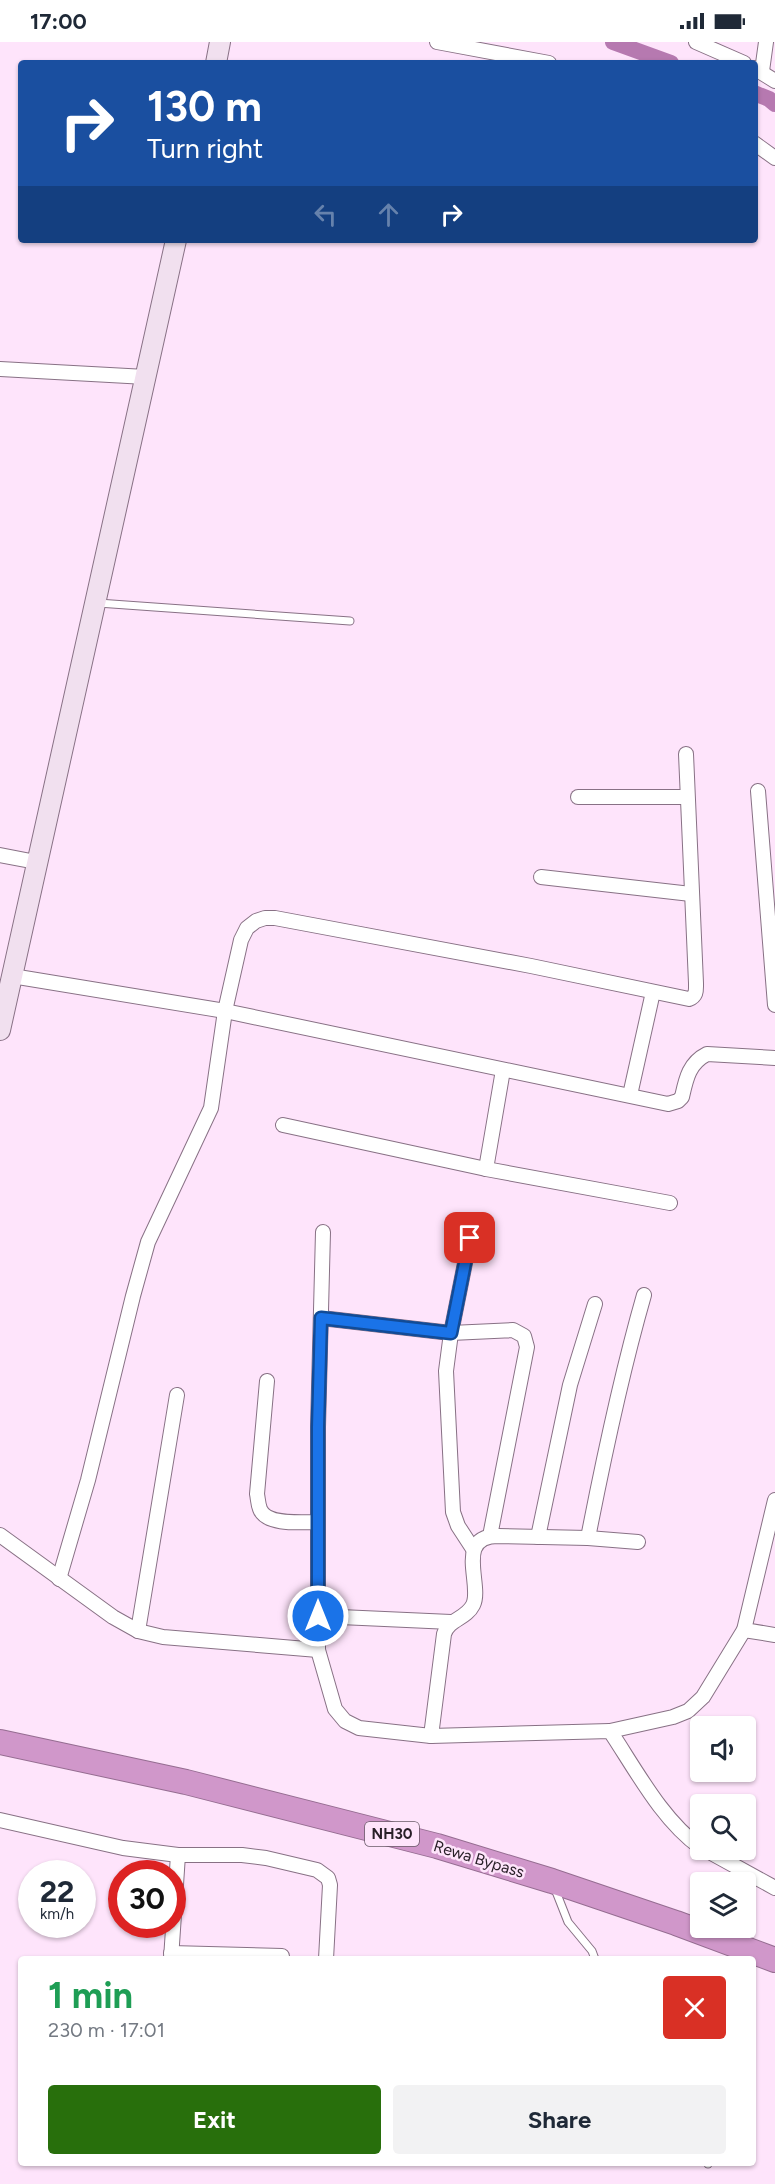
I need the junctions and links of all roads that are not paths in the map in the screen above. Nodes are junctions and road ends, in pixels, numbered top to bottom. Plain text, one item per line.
1 (220, 42) edge
2 (437, 42) edge
3 (696, 42) edge
4 (766, 42) edge
5 (217, 60) edge
6 (533, 60) edge
7 (737, 60) edge
8 (758, 70) edge
9 (775, 81) edge
10 (758, 147) edge
11 (775, 158) edge
12 (175, 243) edge
13 (0, 369) edge
14 (146, 377) junction
15 (95, 603) junction
16 (350, 621) dead end
17 (686, 754) dead end
18 (758, 791) dead end
19 (578, 797) dead end
20 (687, 797) junction
21 (0, 855) edge
22 (36, 862) junction
23 (541, 877) dead end
24 (691, 894) junction
25 (12, 976) junction
26 (653, 992) junction
27 (775, 1005) edge
28 (225, 1011) junction
29 (0, 1030) edge
30 (775, 1058) edge
31 (503, 1070) junction
32 (630, 1095) junction
33 (283, 1125) dead end
34 (486, 1169) junction
35 (670, 1203) dead end
36 (323, 1232) dead end
37 (470, 1238) dead end
38 (644, 1295) dead end
39 (595, 1304) dead end
40 (321, 1318) junction
41 (451, 1333) junction
42 (267, 1381) dead end
43 (177, 1395) dead end
44 (775, 1500) edge
45 (318, 1522) junction
46 (0, 1535) edge
47 (490, 1536) junction
48 (538, 1537) junction
49 (588, 1538) junction
50 (638, 1542) dead end
51 (473, 1549) junction
52 (59, 1579) junction
53 (318, 1616) junction
54 (451, 1622) junction
55 (744, 1630) junction
56 (138, 1631) junction
57 (775, 1635) edge
58 (318, 1650) junction
59 (610, 1731) junction
60 (431, 1736) junction
61 (0, 1742) edge
62 (0, 1820) edge
63 (690, 1838) edge
64 (178, 1855) junction
65 (724, 1860) edge
66 (552, 1881) junction
67 (775, 1888) edge
68 (171, 1956) edge
69 (282, 1956) dead end
70 (326, 1956) edge
71 (594, 1956) edge
72 (775, 1960) edge

1 - 5 street
2 - 6 street
3 - 7 street
4 - 8 street
8 - 9 street
10 - 11 street
12 - 14 street
13 - 14 street
14 - 15 street
15 - 16 lane
15 - 22 street
17 - 20 street
18 - 27 street
19 - 20 street
20 - 24 street
21 - 22 street
22 - 25 street
23 - 24 street
24 - 26 street
25 - 28 street
25 - 29 street
26 - 28 street
26 - 32 street
28 - 31 street
28 - 52 street
30 - 32 street
31 - 32 street
31 - 34 street
33 - 34 street
34 - 35 street
36 - 40 street
37 - 41 street
38 - 49 street
39 - 48 street
40 - 41 street
40 - 45 street
41 - 47 street
41 - 51 street
42 - 45 street
43 - 56 street
44 - 55 street
45 - 53 street
46 - 52 street
47 - 48 street
47 - 51 street
48 - 49 street
49 - 50 street
51 - 54 street
52 - 56 street
53 - 54 street
53 - 58 street
54 - 60 street
55 - 57 street
55 - 59 street
56 - 58 street
58 - 60 street
59 - 60 street
59 - 63 street
61 - 66 highway, Rewa Bypass / NH30
62 - 64 street
64 - 68 street
64 - 70 street
65 - 67 street
66 - 71 lane
66 - 72 highway, Rewa Bypass / NH30
68 - 69 street

